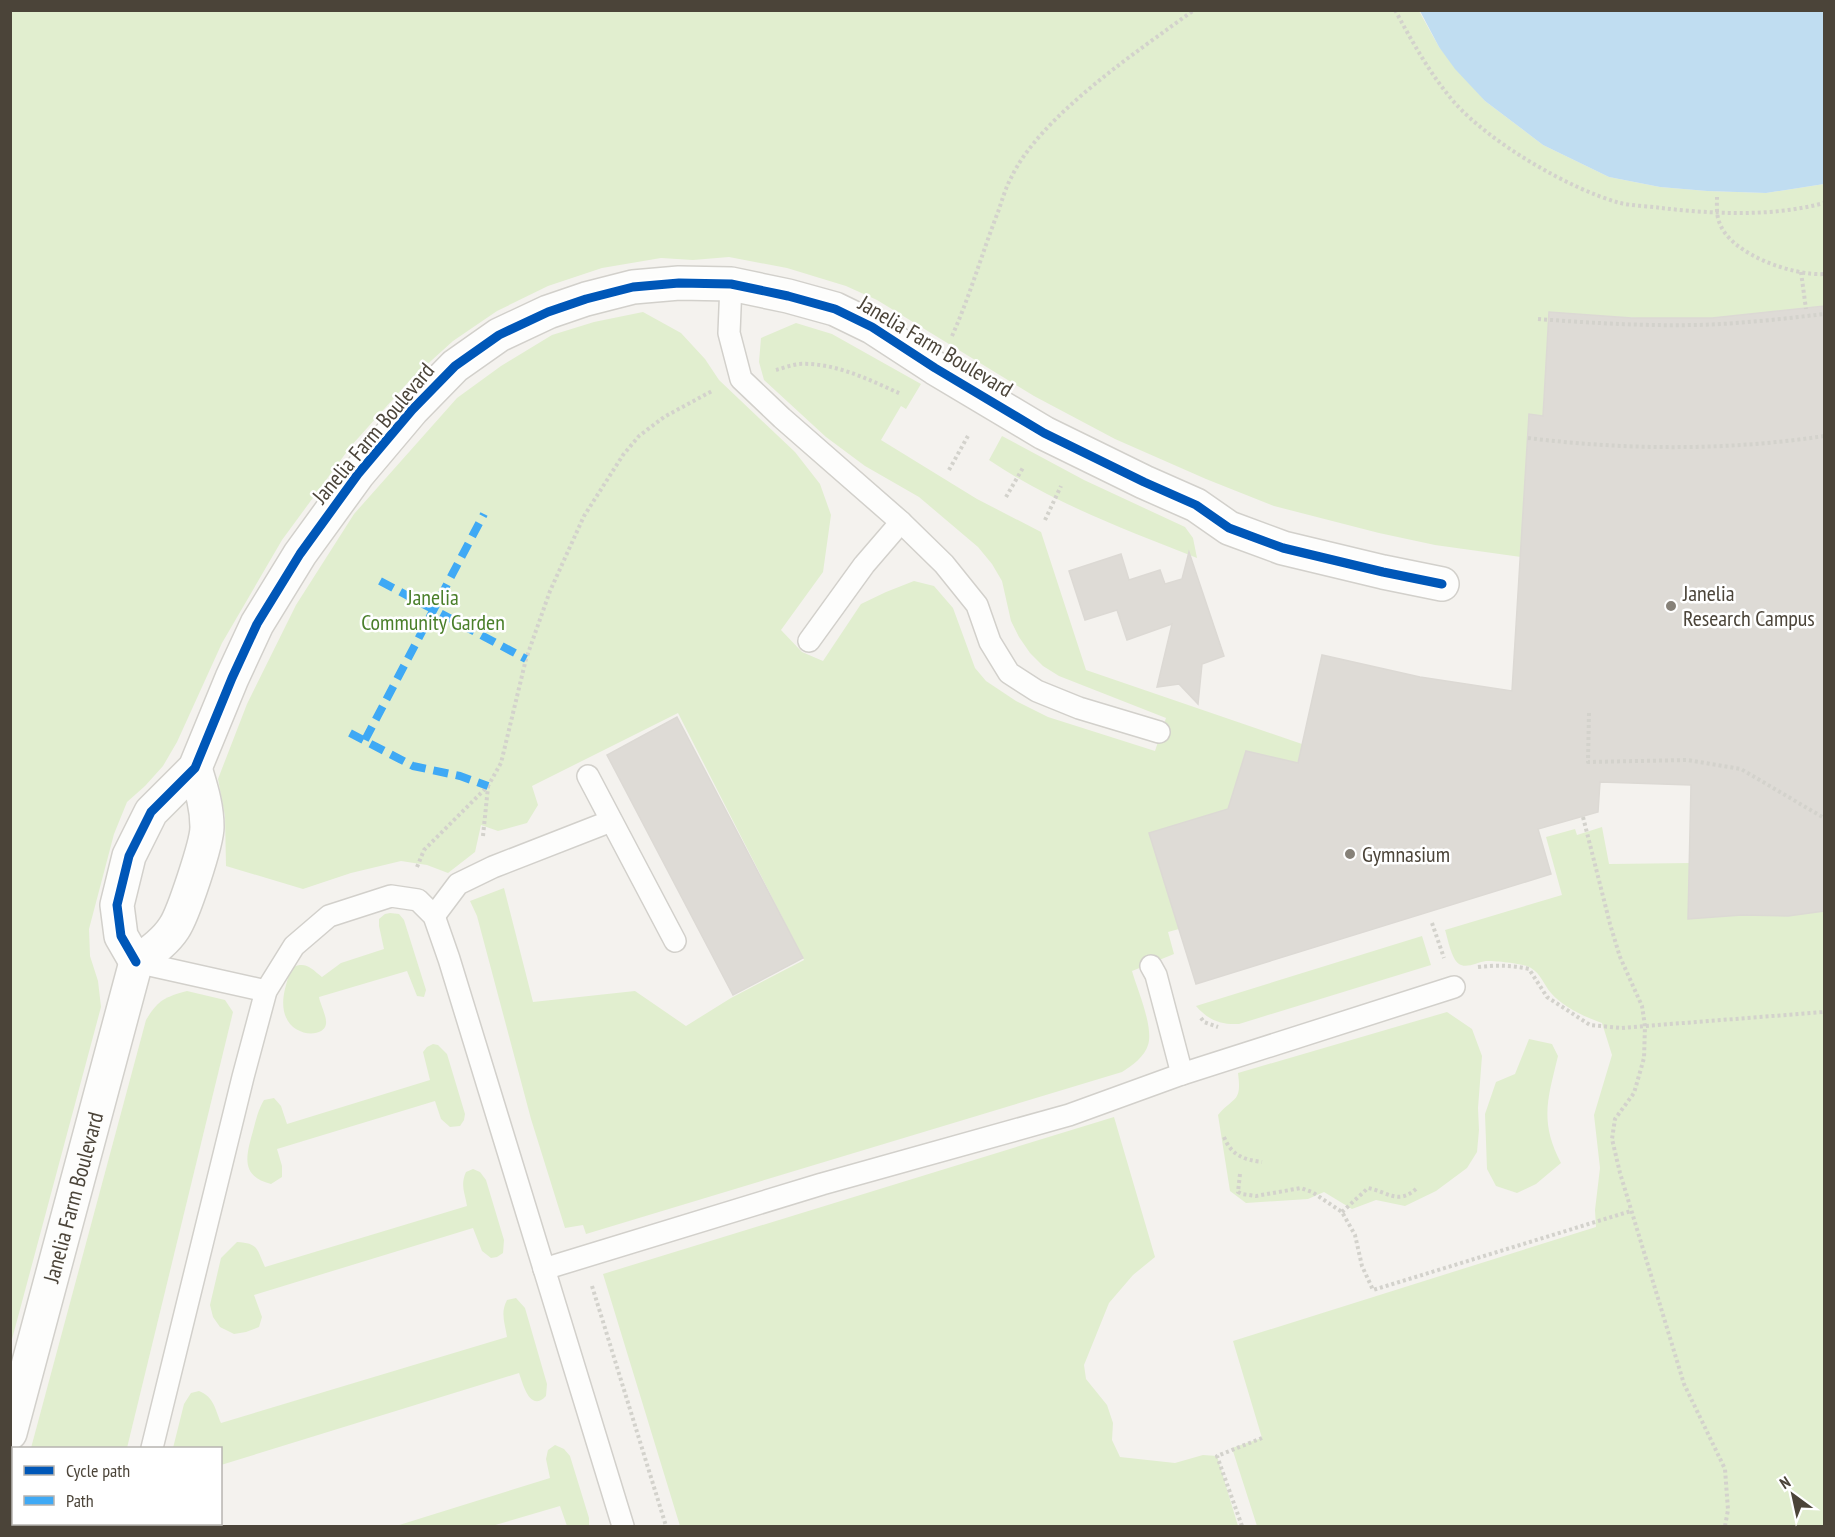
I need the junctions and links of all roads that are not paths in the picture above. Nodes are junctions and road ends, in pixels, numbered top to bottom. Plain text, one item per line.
1 (731, 284) junction
2 (901, 522) junction
3 (1442, 584) dead end
4 (809, 641) dead end
5 (1159, 732) dead end
6 (195, 768) junction
7 (588, 776) dead end
8 (610, 821) junction
9 (434, 916) junction
10 (675, 941) dead end
11 (136, 962) junction
12 (1151, 966) dead end
13 (1454, 987) dead end
14 (266, 991) junction
15 (1182, 1074) junction
16 (544, 1269) junction
17 (10, 1433) edge
18 (152, 1447) edge
19 (623, 1527) edge

1 - 2 lane
1 - 3 street, Janelia Farm Boulevard
1 - 6 street, Janelia Farm Boulevard
2 - 4 lane
2 - 5 lane
6 - 11 street
6 - 11 street, Janelia Farm Boulevard
7 - 8 lane
8 - 9 lane
8 - 10 lane
9 - 14 lane
9 - 16 lane
11 - 14 lane
11 - 17 street, Janelia Farm Boulevard
12 - 15 lane
13 - 15 lane
14 - 18 lane
15 - 16 lane
16 - 19 lane

